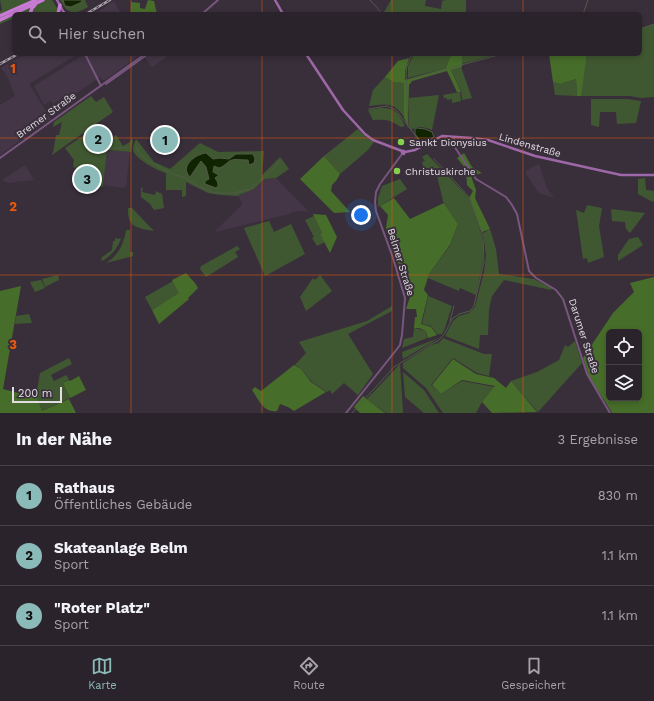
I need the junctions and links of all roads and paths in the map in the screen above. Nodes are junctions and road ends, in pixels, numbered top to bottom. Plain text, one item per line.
1 (27, 0) edge
2 (43, 0) edge
3 (57, 0) edge
4 (218, 0) edge
5 (275, 0) edge
6 (37, 1) edge
7 (60, 5) junction
8 (20, 7) junction
9 (19, 12) edge
10 (31, 12) edge
11 (58, 12) edge
12 (62, 12) edge
13 (204, 12) edge
14 (282, 12) edge
15 (0, 16) edge
16 (12, 16) edge
17 (0, 20) edge
18 (86, 56) edge
19 (142, 56) edge
20 (145, 56) edge
21 (307, 56) edge
22 (101, 86) junction
23 (454, 137) junction
24 (403, 152) junction
25 (0, 158) edge
26 (654, 175) edge
27 (346, 413) edge
28 (610, 413) edge

1 - 8 highway
2 - 6 highway
3 - 7 main road
4 - 13 street
5 - 14 main road
6 - 8 highway
6 - 9 highway
6 - 10 highway
7 - 11 highway
7 - 12 main road
8 - 15 highway
16 - 17 highway
18 - 22 street
19 - 22 street, Bremer Straße
20 - 22 street, Bremer Straße
21 - 24 main road
22 - 25 street, Bremer Straße
23 - 24 main road, Lindenstraße
23 - 26 main road, Lindenstraße
23 - 28 street, Darumer Straße
24 - 27 street, Belmer Straße

